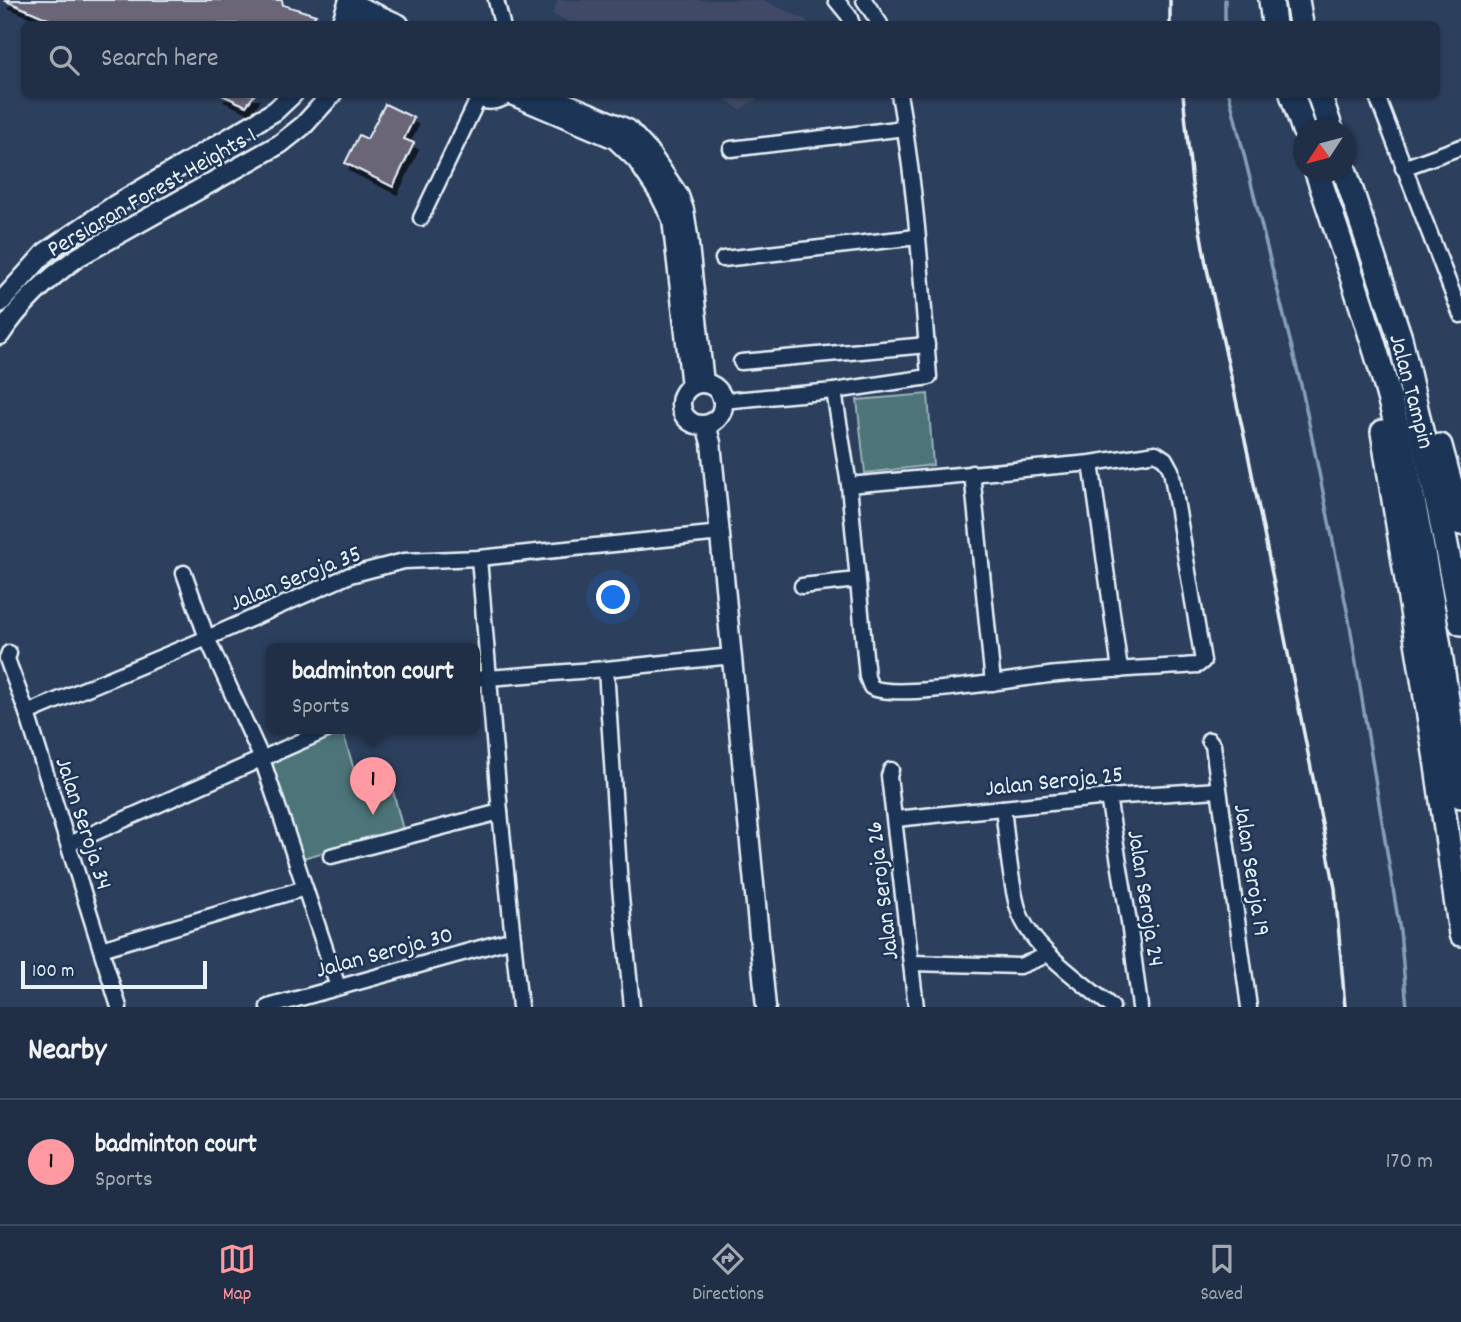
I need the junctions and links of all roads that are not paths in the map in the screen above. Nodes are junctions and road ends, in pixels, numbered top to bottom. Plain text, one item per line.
1 (496, 0) edge
2 (836, 0) edge
3 (864, 0) edge
4 (1270, 0) edge
5 (1297, 0) edge
6 (357, 13) edge
7 (388, 21) edge
8 (501, 21) edge
9 (851, 21) edge
10 (878, 21) edge
11 (1274, 21) edge
12 (1300, 21) edge
13 (289, 98) edge
14 (328, 98) edge
15 (476, 98) edge
16 (518, 98) edge
17 (554, 98) edge
18 (900, 98) edge
19 (1293, 98) edge
20 (1320, 98) edge
21 (1377, 98) edge
22 (1300, 119) edge
23 (1327, 119) edge
24 (905, 128) junction
25 (1461, 147) edge
26 (731, 149) dead end
27 (1403, 168) junction
28 (1320, 182) edge
29 (1348, 182) edge
30 (421, 218) dead end
31 (917, 237) junction
32 (723, 259) dead end
33 (0, 303) edge
34 (1461, 315) edge
35 (0, 335) edge
36 (1400, 338) junction
37 (927, 345) junction
38 (1377, 355) junction
39 (741, 362) dead end
40 (697, 385) junction
41 (834, 391) junction
42 (722, 401) junction
43 (706, 425) junction
44 (1091, 463) junction
45 (972, 472) junction
46 (849, 485) junction
47 (1461, 523) edge
48 (721, 533) junction
49 (479, 558) junction
50 (184, 573) dead end
51 (857, 580) junction
52 (802, 586) dead end
53 (1461, 623) edge
54 (207, 638) junction
55 (9, 653) dead end
56 (732, 656) junction
57 (606, 669) junction
58 (1121, 670) junction
59 (490, 676) junction
60 (480, 678) edge
61 (993, 683) junction
62 (27, 713) junction
63 (319, 734) edge
64 (1209, 740) dead end
65 (262, 759) junction
66 (891, 770) dead end
67 (1218, 790) junction
68 (1461, 796) edge
69 (1108, 797) junction
70 (1003, 808) junction
71 (500, 812) junction
72 (896, 819) junction
73 (69, 844) junction
74 (331, 856) dead end
75 (306, 888) junction
76 (1461, 934) edge
77 (513, 939) junction
78 (101, 949) junction
79 (1047, 953) junction
80 (912, 962) junction
81 (338, 987) junction
82 (119, 1007) edge
83 (268, 1007) edge
84 (520, 1007) edge
85 (632, 1007) edge
86 (766, 1007) edge
87 (916, 1007) edge
88 (1112, 1007) edge
89 (1140, 1007) edge
90 (1249, 1007) edge

1 - 8 street
2 - 9 street
3 - 10 street
4 - 11 highway
5 - 12 highway
6 - 7 street
13 - 33 street, Persiaran Forest Heights 1
14 - 35 street, Persiaran Forest Heights 1
15 - 30 street
16 - 40 street
17 - 40 street
18 - 24 street
19 - 22 highway
20 - 23 highway
21 - 27 street
24 - 26 street
24 - 31 street
25 - 27 street
27 - 34 street
28 - 38 highway, Jalan Tampin
29 - 36 highway, Jalan Tampin
31 - 32 street
31 - 37 street
36 - 47 highway
36 - 53 highway, Jalan Tampin
37 - 39 street
37 - 41 street
38 - 68 highway, Jalan Tampin
38 - 76 highway
40 - 42 street
40 - 43 street
41 - 42 street
41 - 46 street
42 - 43 street
43 - 48 street
44 - 45 street
44 - 58 street
44 - 58 street
45 - 46 street
45 - 61 street
46 - 51 street
48 - 49 street, Jalan Seroja 35
48 - 56 street
49 - 54 street, Jalan Seroja 35
49 - 59 street
50 - 54 street
51 - 52 street
51 - 61 street
54 - 62 street, Jalan Seroja 35
54 - 65 street
55 - 62 street, Jalan Seroja 34
56 - 57 street
56 - 86 street
57 - 59 street
57 - 85 street
58 - 61 street
59 - 60 street
59 - 71 street
62 - 73 street, Jalan Seroja 34
63 - 65 street
64 - 67 street, Jalan Seroja 19
65 - 73 street
65 - 75 street
66 - 72 street, Jalan Seroja 26
67 - 69 street, Jalan Seroja 25
67 - 90 street, Jalan Seroja 19
69 - 70 street, Jalan Seroja 25
69 - 89 street, Jalan Seroja 24
70 - 72 street, Jalan Seroja 25
70 - 79 street
71 - 74 street
71 - 77 street
72 - 80 street, Jalan Seroja 26
73 - 78 street, Jalan Seroja 34
75 - 78 street
75 - 81 street
77 - 81 street, Jalan Seroja 30
77 - 84 street
78 - 82 street, Jalan Seroja 34
79 - 80 street
79 - 88 street
80 - 87 street, Jalan Seroja 26
81 - 83 street, Jalan Seroja 30

